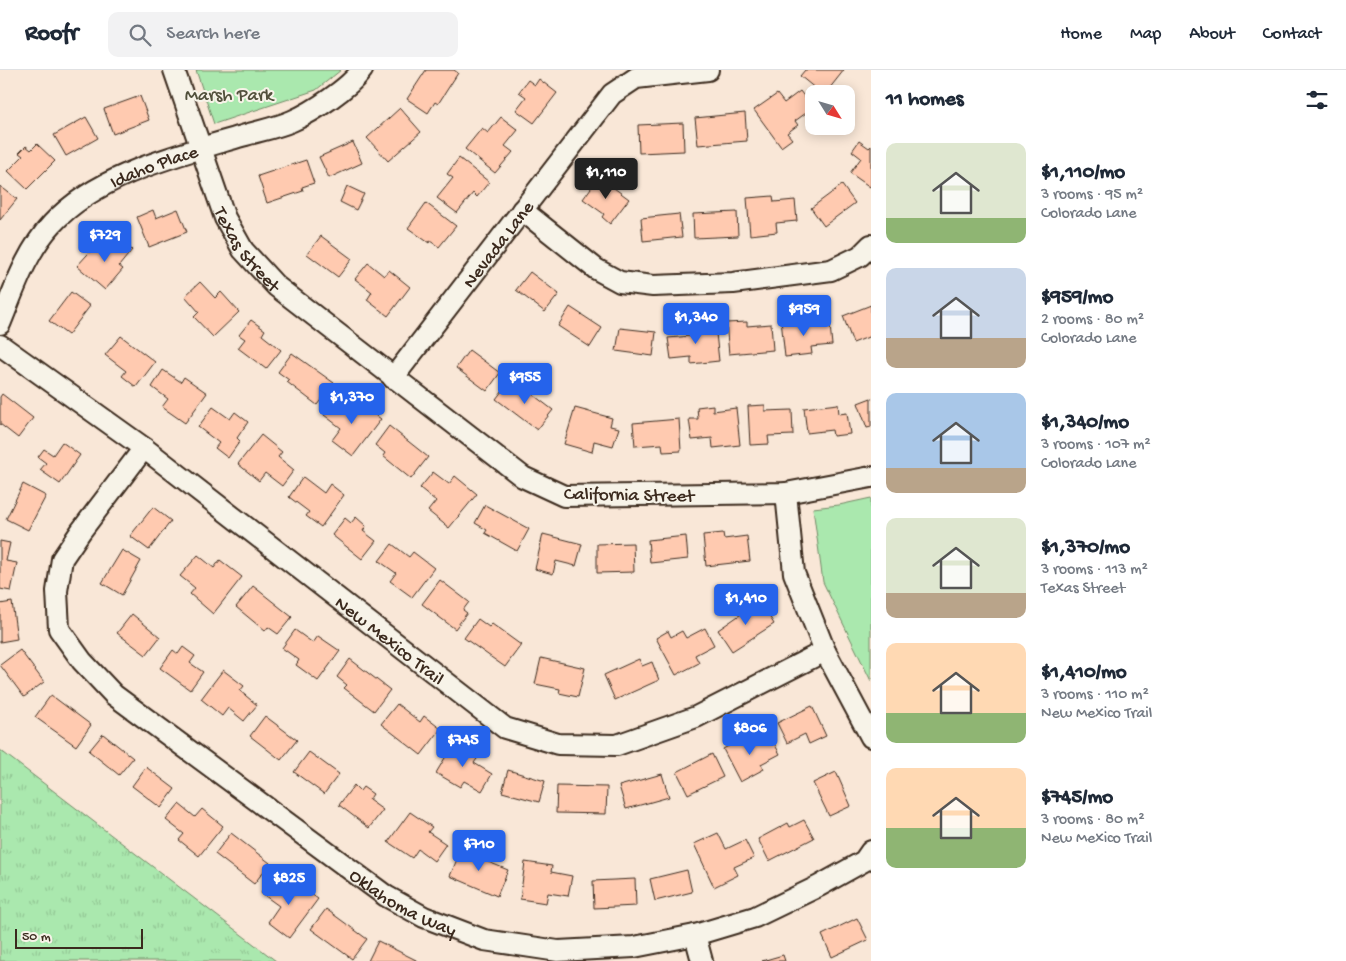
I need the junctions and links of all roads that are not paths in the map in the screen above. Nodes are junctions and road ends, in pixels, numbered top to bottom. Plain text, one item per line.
1 (174, 70) edge
2 (362, 70) edge
3 (708, 70) edge
4 (202, 148) junction
5 (522, 210) junction
6 (871, 245) edge
7 (0, 324) edge
8 (0, 345) edge
9 (393, 378) junction
10 (144, 448) junction
11 (871, 477) edge
12 (786, 493) junction
13 (825, 651) junction
14 (871, 737) edge
15 (871, 851) edge
16 (694, 935) junction
17 (702, 961) edge

1 - 4 street, Texas Street
2 - 4 street, Idaho Place
3 - 5 street, Nevada Lane
4 - 7 street, Idaho Place
4 - 9 street, Texas Street
5 - 6 street
5 - 9 street, Nevada Lane
8 - 10 street, New Mexico Trail
9 - 12 street, California Street
10 - 13 street, New Mexico Trail
10 - 16 street, Oklahoma Way
11 - 12 street, California Street
12 - 13 street
13 - 14 street
15 - 16 street, Oklahoma Way
16 - 17 street

